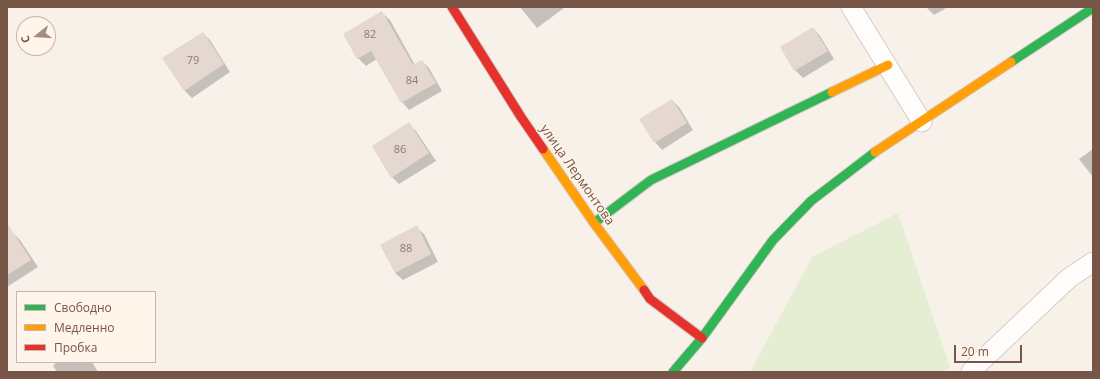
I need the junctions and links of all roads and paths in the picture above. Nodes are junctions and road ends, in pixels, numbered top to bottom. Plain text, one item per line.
1 (452, 7) edge
2 (851, 7) edge
3 (1093, 8) edge
4 (888, 65) junction
5 (922, 122) junction
6 (594, 223) junction
7 (1093, 262) edge
8 (702, 338) junction
9 (673, 372) edge
10 (971, 372) edge

1 - 6 street, улица Лермонтова
2 - 4 street
3 - 5 street
4 - 5 street
4 - 6 street
5 - 8 street
6 - 8 street, улица Лермонтова
7 - 10 street
8 - 9 street

